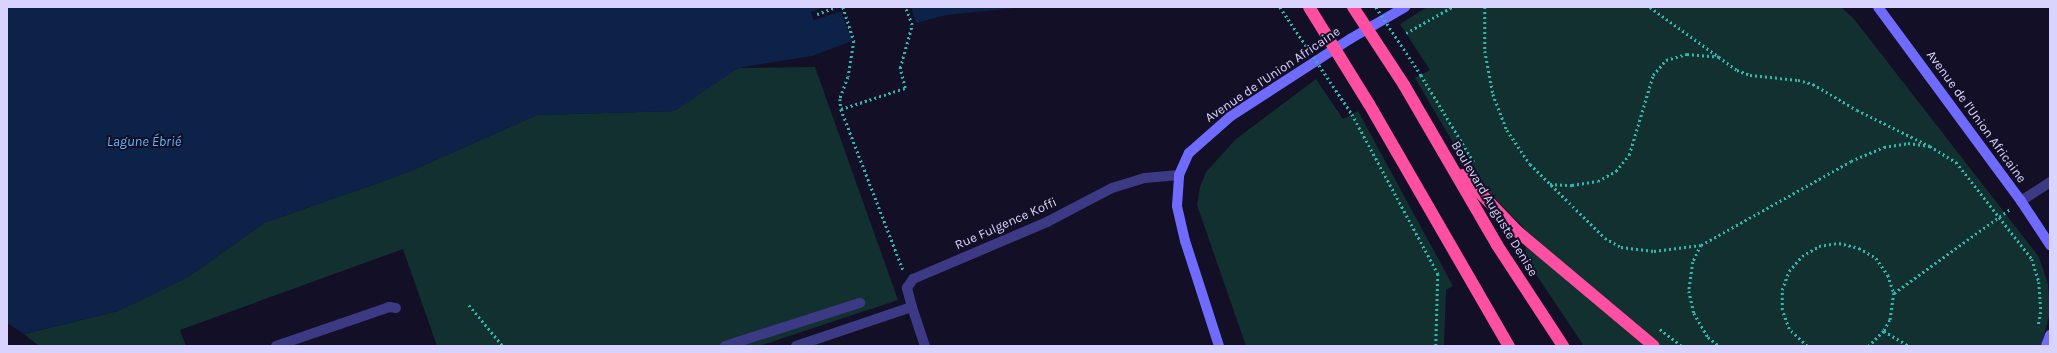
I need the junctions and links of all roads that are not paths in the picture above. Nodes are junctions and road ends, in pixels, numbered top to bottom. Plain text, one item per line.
1 (1309, 7) edge
2 (1353, 7) edge
3 (1405, 7) edge
4 (1878, 7) edge
5 (1449, 161) junction
6 (1179, 175) junction
7 (2050, 182) edge
8 (2021, 201) junction
9 (2050, 245) edge
10 (860, 303) dead end
11 (912, 307) junction
12 (396, 308) dead end
13 (2050, 335) edge
14 (276, 346) edge
15 (725, 346) edge
16 (796, 346) edge
17 (925, 346) edge
18 (1219, 346) edge
19 (1509, 346) edge
20 (1563, 346) edge
21 (1654, 346) edge
22 (2046, 346) edge

1 - 19 highway, bridge
2 - 5 highway, Boulevard Auguste Denise, bridge
3 - 6 main road, Avenue de l'Union Africaine
4 - 8 main road, Avenue de l'Union Africaine
5 - 20 highway, Boulevard Auguste Denise
5 - 21 highway
6 - 11 street, Rue Fulgence Koffi
6 - 18 main road, Avenue de l'Union Africaine
7 - 8 street
8 - 9 main road, Avenue de l'Union Africaine
10 - 15 street
11 - 16 street
11 - 17 street
12 - 14 street
13 - 22 main road

